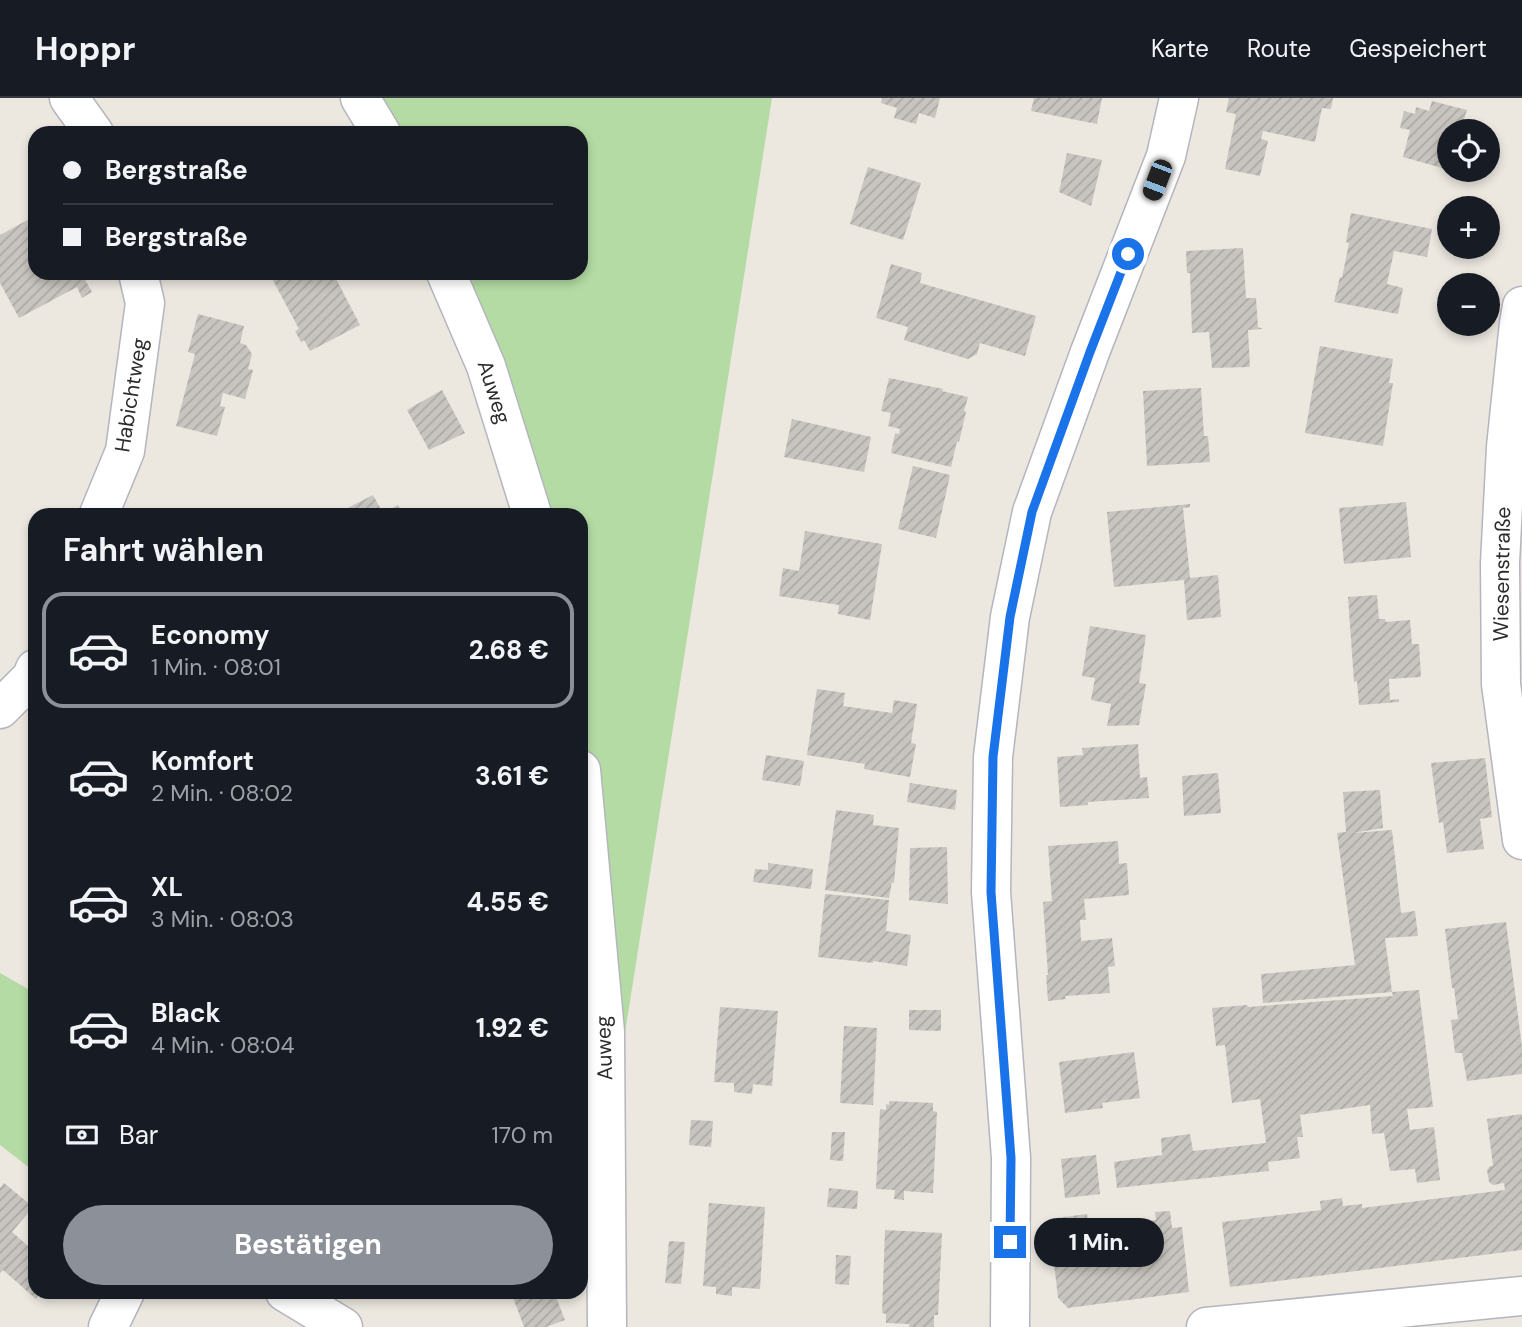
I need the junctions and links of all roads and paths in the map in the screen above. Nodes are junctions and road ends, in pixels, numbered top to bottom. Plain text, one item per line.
1 (69, 98) edge
2 (360, 98) edge
3 (1179, 98) edge
4 (89, 126) edge
5 (377, 126) edge
6 (140, 280) edge
7 (449, 280) edge
8 (1522, 306) edge
9 (102, 508) edge
10 (530, 508) edge
11 (28, 681) edge
12 (0, 709) edge
13 (1522, 840) edge
14 (588, 846) edge
15 (1522, 1296) edge
16 (122, 1299) edge
17 (297, 1299) edge
18 (1348, 1320) edge
19 (108, 1327) edge
20 (343, 1327) edge
21 (607, 1327) edge
22 (1010, 1327) edge
23 (1206, 1327) edge

1 - 4 street
2 - 5 street
3 - 22 street
6 - 9 street, Habichtweg
7 - 10 street, Auweg
8 - 13 street, Wiesenstraße
11 - 12 street
14 - 21 street, Auweg
15 - 18 street
16 - 19 street
17 - 20 street
18 - 23 street

